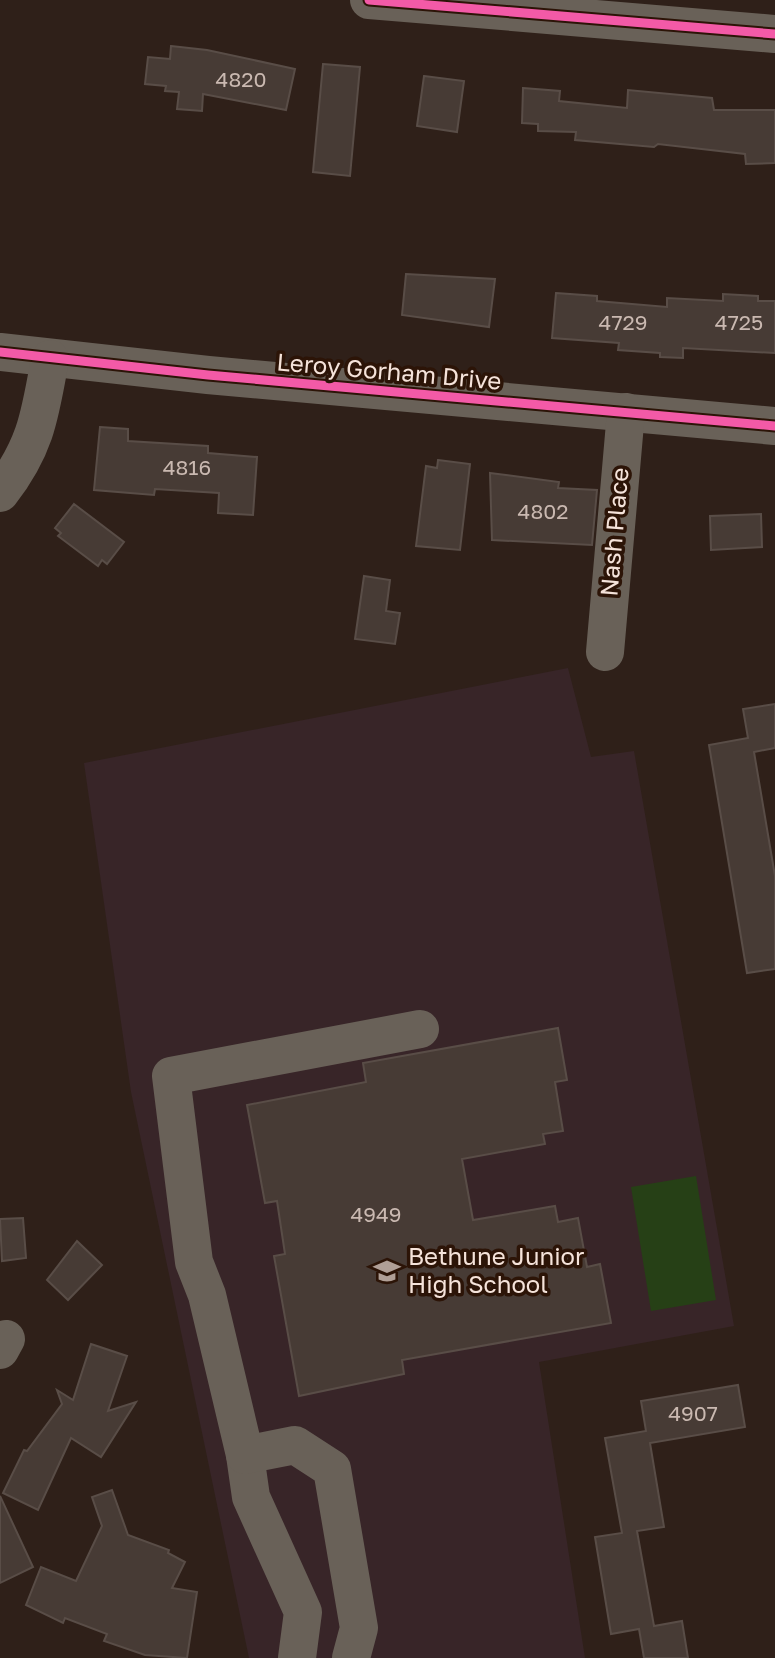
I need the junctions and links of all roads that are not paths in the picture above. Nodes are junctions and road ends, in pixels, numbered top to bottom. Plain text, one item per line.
1 (369, 0) edge
2 (775, 34) edge
3 (0, 352) edge
4 (50, 359) junction
5 (626, 412) junction
6 (775, 426) edge
7 (0, 493) edge
8 (605, 652) dead end
9 (420, 1029) dead end
10 (245, 1455) junction
11 (298, 1658) edge
12 (351, 1658) edge

1 - 2 street
3 - 4 street, Leroy Gorham Drive
4 - 5 street, Leroy Gorham Drive
4 - 7 street
5 - 6 street, Leroy Gorham Drive
5 - 8 street, Nash Place
9 - 10 street
10 - 11 street
10 - 12 street

